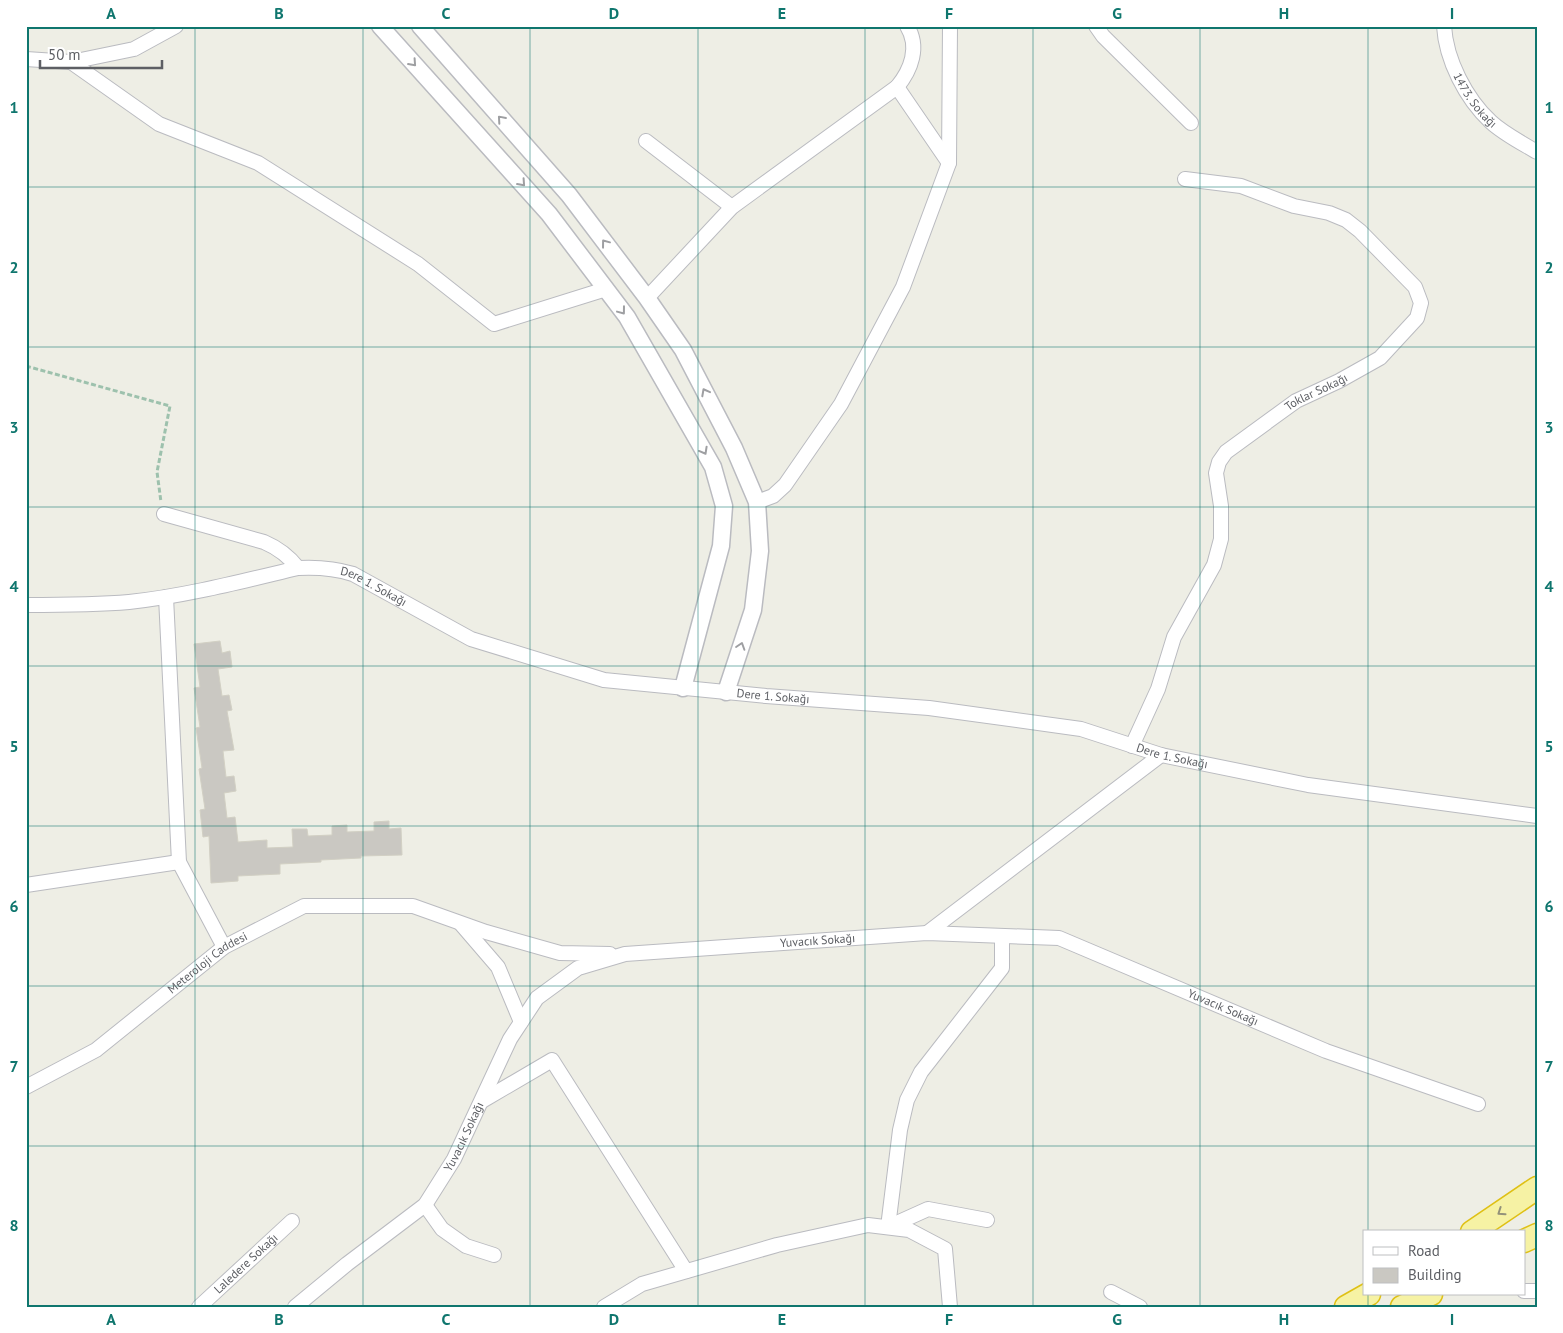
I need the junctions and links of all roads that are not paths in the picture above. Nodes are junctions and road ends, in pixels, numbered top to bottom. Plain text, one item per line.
1 (176, 26) edge
2 (380, 26) edge
3 (420, 26) edge
4 (907, 26) edge
5 (950, 26) edge
6 (1096, 26) edge
7 (1444, 26) edge
8 (26, 59) edge
9 (72, 62) junction
10 (897, 87) junction
11 (1192, 123) dead end
12 (646, 141) dead end
13 (1537, 152) edge
14 (949, 163) junction
15 (1184, 179) dead end
16 (732, 207) junction
17 (606, 289) junction
18 (647, 298) junction
19 (758, 502) junction
20 (164, 514) road end
21 (298, 568) junction
22 (166, 597) junction
23 (26, 605) edge
24 (683, 688) junction
25 (726, 692) junction
26 (1132, 746) junction
27 (1161, 755) junction
28 (1537, 816) edge
29 (179, 862) junction
30 (26, 885) edge
31 (459, 922) junction
32 (927, 933) junction
33 (1002, 936) junction
34 (224, 947) junction
35 (625, 954) junction
36 (521, 1022) junction
37 (26, 1087) edge
38 (482, 1101) junction
39 (1478, 1104) dead end
40 (1535, 1193) edge
41 (425, 1205) junction
42 (987, 1220) dead end
43 (292, 1221) dead end
44 (888, 1228) junction
45 (1475, 1230) edge
46 (494, 1255) dead end
47 (686, 1271) junction
48 (1111, 1292) dead end
49 (1365, 1296) edge
50 (1427, 1296) edge
51 (200, 1307) edge
52 (295, 1307) edge
53 (604, 1307) edge
54 (950, 1307) edge
55 (1140, 1307) edge
56 (1346, 1307) edge
57 (1402, 1307) edge

1 - 9 street
2 -> 17 street
18 -> 3 street
4 - 10 street
5 - 14 street
6 - 11 street
7 - 13 street, 1473. Sokağı
8 - 9 street
9 - 17 street
10 - 14 street
10 - 16 street
12 - 16 street
14 - 19 street
15 - 26 street, Toklar Sokağı
16 - 18 street
17 -> 24 street
19 -> 18 street
25 -> 19 street
20 - 21 street
21 - 22 street, Dere 1. Sokağı
21 - 24 street, Dere 1. Sokağı
22 - 23 street, Dere 1. Sokağı
22 - 29 street
24 - 25 street, Dere 1. Sokağı
25 - 26 street, Dere 1. Sokağı
26 - 27 street, Dere 1. Sokağı
27 - 28 street, Dere 1. Sokağı
27 - 32 street
29 - 30 street
29 - 34 street
31 - 34 street, Meteroloji Caddesi
31 - 35 street, Meteroloji Caddesi
31 - 36 street
32 - 33 street, Yuvacık Sokağı
32 - 35 street, Yuvacık Sokağı
33 - 39 street, Yuvacık Sokağı
33 - 44 street
34 - 37 street, Meteroloji Caddesi
35 - 36 street, Yuvacık Sokağı
36 - 38 street, Yuvacık Sokağı
38 - 41 street, Yuvacık Sokağı
38 - 47 street
40 -> 45 highway
41 - 46 street
41 - 52 street, Yuvacık Sokağı
42 - 44 street
43 - 51 street, Laledere Sokağı
44 - 47 street
44 - 54 street
47 - 53 street
48 - 55 street
49 - 56 highway
50 - 57 highway

